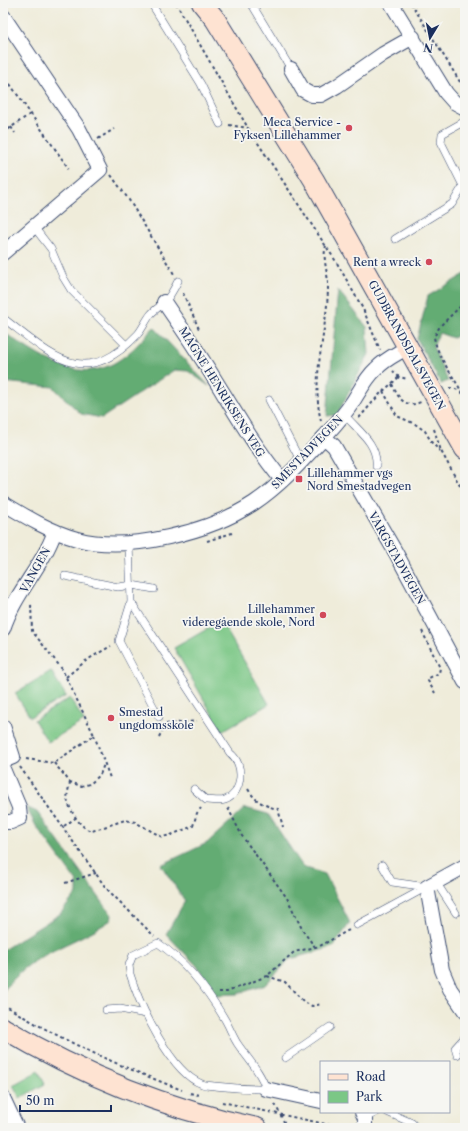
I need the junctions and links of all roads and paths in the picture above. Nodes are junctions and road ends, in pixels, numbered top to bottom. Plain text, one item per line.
1 (151, 3) edge
2 (176, 3) edge
3 (251, 3) edge
4 (390, 3) edge
5 (411, 3) edge
6 (207, 7) edge
7 (3, 16) edge
8 (412, 37) junction
9 (290, 69) joint
10 (3, 74) edge
11 (465, 90) edge
12 (465, 108) edge
13 (30, 114) junction
14 (465, 121) edge
15 (220, 124) joint
16 (11, 127) junction
17 (248, 128) junction
18 (114, 129) dead end
19 (3, 133) edge
20 (15, 133) dead end
21 (90, 152) junction
22 (69, 169) dead end
23 (100, 170) junction
24 (34, 227) junction
25 (395, 239) dead end
26 (326, 246) junction
27 (3, 253) edge
28 (178, 281) junction
29 (164, 302) junction
30 (465, 302) edge
31 (3, 318) edge
32 (202, 335) dead end
33 (126, 345) junction
34 (408, 347) junction
35 (386, 359) junction
36 (399, 377) junction
37 (413, 382) dead end
38 (392, 384) junction
39 (446, 389) dead end
40 (383, 391) junction
41 (462, 392) junction
42 (465, 393) edge
43 (269, 400) dead end
44 (465, 400) edge
45 (423, 402) dead end
46 (344, 414) junction
47 (433, 424) dead end
48 (353, 425) junction
49 (324, 436) junction
50 (465, 449) edge
51 (441, 451) junction
52 (301, 462) junction
53 (376, 466) dead end
54 (282, 480) junction
55 (465, 495) edge
56 (3, 503) edge
57 (55, 531) junction
58 (129, 542) junction
59 (65, 576) dead end
60 (31, 578) junction
61 (132, 585) junction
62 (154, 589) dead end
63 (20, 597) junction
64 (131, 602) junction
65 (3, 606) edge
66 (420, 628) dead end
67 (3, 629) edge
68 (119, 641) junction
69 (66, 677) junction
70 (465, 682) edge
71 (435, 693) dead end
72 (208, 719) junction
73 (160, 720) joint
74 (3, 726) edge
75 (94, 735) junction
76 (8, 759) edge
77 (54, 764) junction
78 (104, 764) junction
79 (3, 769) edge
80 (241, 773) junction
81 (110, 778) dead end
82 (70, 782) junction
83 (194, 789) dead end
84 (206, 800) junction
85 (224, 801) junction
86 (77, 817) junction
87 (3, 822) edge
88 (64, 826) junction
89 (283, 828) dead end
90 (382, 865) dead end
91 (465, 866) edge
92 (96, 873) junction
93 (65, 883) dead end
94 (431, 885) junction
95 (456, 913) dead end
96 (357, 925) joint
97 (158, 943) junction
98 (315, 947) junction
99 (267, 976) junction
100 (203, 986) junction
101 (3, 1004) edge
102 (322, 1004) dead end
103 (106, 1010) dead end
104 (465, 1011) edge
105 (146, 1014) junction
106 (330, 1027) dead end
107 (4, 1030) edge
108 (465, 1037) edge
109 (457, 1055) dead end
110 (285, 1058) dead end
111 (266, 1089) junction
112 (205, 1097) dead end
113 (3, 1098) edge
114 (219, 1101) dead end
115 (320, 1101) edge
116 (389, 1113) edge
117 (279, 1115) junction
118 (17, 1128) edge
119 (257, 1128) edge
120 (287, 1128) edge
121 (344, 1128) edge
122 (416, 1128) edge

1 - 15 lane
2 - 17 path
3 - 9 lane
4 - 8 street
5 - 11 path
6 - 34 main road, GUDBRANDSDALSVEGEN
7 - 21 street
8 - 9 street
8 - 12 street
10 - 13 path
13 - 16 path
13 - 22 path
14 - 25 lane
15 - 17 path
16 - 19 path
16 - 20 path
17 - 26 path
18 - 21 path
21 - 23 street
23 - 24 street
23 - 28 path
24 - 27 street
24 - 33 lane
26 - 35 path
26 - 49 path
28 - 29 lane
28 - 32 path
29 - 33 lane
29 - 54 street, MAGNE HENRIKSENS VEG
30 - 41 path
31 - 33 lane
34 - 35 street, SMESTADVEGEN
34 - 50 main road, GUDBRANDSDALSVEGEN
35 - 36 path
35 - 46 street, SMESTADVEGEN
36 - 37 path
36 - 38 path
38 - 40 path
38 - 45 path
39 - 41 path
40 - 48 path
40 - 51 path
41 - 42 path
41 - 44 path
43 - 52 lane
46 - 48 lane
46 - 49 street, SMESTADVEGEN
47 - 51 path
48 - 53 lane
49 - 52 street, SMESTADVEGEN
49 - 70 street, VARGSTADVEGEN
51 - 55 path
52 - 54 street, SMESTADVEGEN
54 - 58 street, SMESTADVEGEN
56 - 57 street, SMESTADVEGEN
57 - 58 street, SMESTADVEGEN
57 - 60 street, VANGEN
58 - 61 lane
59 - 61 lane
60 - 63 street, VANGEN
60 - 69 path
61 - 62 lane
61 - 64 lane
63 - 65 lane
63 - 67 street, VANGEN
64 - 68 lane
64 - 72 lane
66 - 71 path
68 - 69 path
68 - 73 lane
69 - 75 path
72 - 73 path
72 - 80 lane
74 - 76 street
75 - 77 path
75 - 78 path
76 - 77 path
76 - 88 path
77 - 82 path
78 - 81 path
78 - 82 path
79 - 87 street
80 - 85 lane
80 - 89 path
82 - 86 path
83 - 84 lane
84 - 85 lane
84 - 86 path
85 - 98 path
86 - 88 path
88 - 92 path
90 - 94 lane
91 - 94 street
92 - 93 path
92 - 97 path
94 - 95 lane
94 - 96 lane
94 - 104 street
96 - 98 path
97 - 100 lane
97 - 105 lane
98 - 99 path
99 - 100 path
99 - 102 path
100 - 111 lane
101 - 112 path
103 - 105 lane
105 - 111 lane
106 - 110 lane
107 - 119 main road
108 - 109 lane
111 - 115 street
113 - 118 street
114 - 117 path
116 - 122 lane
117 - 120 path
117 - 121 path

